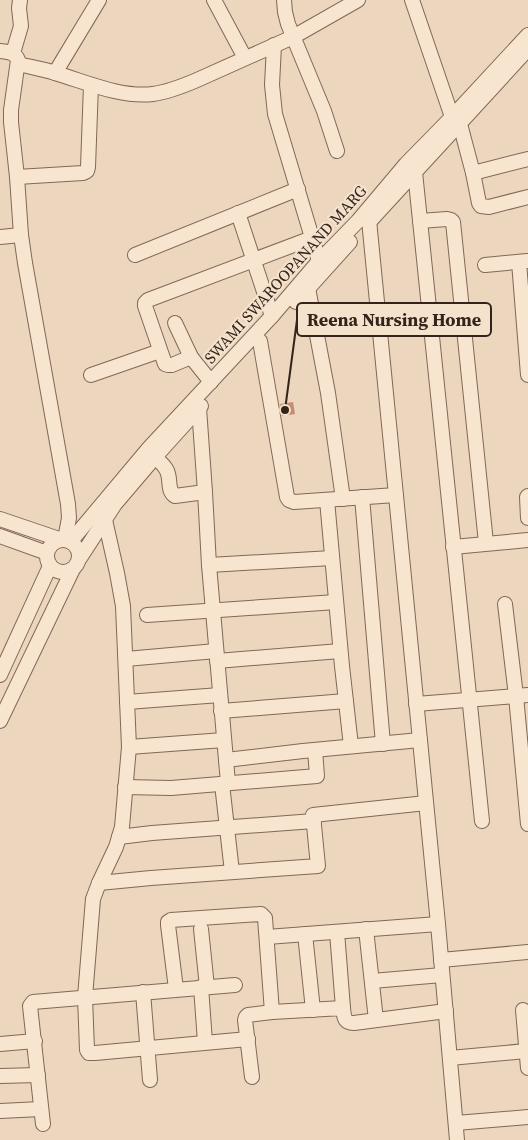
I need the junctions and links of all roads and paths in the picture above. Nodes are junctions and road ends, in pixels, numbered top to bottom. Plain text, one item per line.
1 (99, 0) edge
2 (214, 0) edge
3 (284, 0) edge
4 (358, 0) edge
5 (412, 0) edge
6 (17, 1) edge
7 (528, 35) edge
8 (293, 37) junction
9 (274, 45) junction
10 (528, 49) edge
11 (10, 56) edge
12 (245, 58) junction
13 (55, 73) junction
14 (92, 85) junction
15 (456, 120) junction
16 (337, 151) dead end
17 (528, 159) edge
18 (415, 172) junction
19 (473, 173) junction
20 (17, 177) junction
21 (298, 189) junction
22 (528, 197) edge
23 (238, 213) junction
24 (368, 216) junction
25 (420, 221) junction
26 (21, 235) junction
27 (0, 237) edge
28 (312, 238) junction
29 (135, 255) dead end
30 (253, 260) junction
31 (319, 261) junction
32 (524, 261) edge
33 (485, 265) dead end
34 (308, 288) junction
35 (272, 316) junction
36 (175, 323) dead end
37 (260, 341) junction
38 (160, 351) junction
39 (191, 357) junction
40 (91, 375) dead end
41 (528, 375) edge
42 (211, 382) junction
43 (199, 408) junction
44 (155, 457) junction
45 (205, 492) junction
46 (396, 495) junction
47 (528, 496) edge
48 (362, 497) junction
49 (343, 498) junction
50 (327, 500) junction
51 (528, 518) edge
52 (0, 519) edge
53 (105, 520) junction
54 (0, 536) edge
55 (65, 540) junction
56 (528, 540) edge
57 (486, 544) junction
58 (453, 546) junction
59 (332, 558) junction
60 (48, 560) junction
61 (76, 563) junction
62 (208, 565) junction
63 (336, 602) junction
64 (505, 604) dead end
65 (212, 610) junction
66 (147, 614) dead end
67 (340, 651) junction
68 (216, 656) junction
69 (126, 658) junction
70 (0, 675) edge
71 (220, 694) junction
72 (522, 695) edge
73 (470, 700) junction
74 (346, 701) junction
75 (128, 702) junction
76 (416, 704) junction
77 (221, 711) junction
78 (0, 721) edge
79 (224, 740) junction
80 (420, 740) junction
81 (383, 744) junction
82 (351, 746) junction
83 (129, 747) junction
84 (315, 750) junction
85 (226, 760) junction
86 (526, 774) edge
87 (225, 783) junction
88 (125, 787) junction
89 (426, 803) junction
90 (314, 821) junction
91 (482, 821) dead end
92 (528, 824) edge
93 (226, 827) junction
94 (119, 838) junction
95 (232, 872) junction
96 (99, 883) junction
97 (438, 924) junction
98 (201, 929) dead end
99 (366, 929) junction
100 (337, 932) junction
101 (305, 934) junction
102 (267, 937) junction
103 (528, 952) edge
104 (441, 960) junction
105 (442, 975) junction
106 (372, 981) junction
107 (235, 984) dead end
108 (204, 987) junction
109 (176, 989) junction
110 (144, 992) junction
111 (85, 997) junction
112 (343, 1008) junction
113 (313, 1010) junction
114 (523, 1010) dead end
115 (446, 1011) junction
116 (272, 1012) junction
117 (376, 1020) junction
118 (248, 1039) junction
119 (35, 1041) junction
120 (205, 1042) junction
121 (0, 1044) edge
122 (147, 1048) junction
123 (526, 1051) junction
124 (450, 1058) junction
125 (528, 1068) edge
126 (38, 1075) junction
127 (0, 1076) edge
128 (252, 1077) dead end
129 (150, 1080) dead end
130 (41, 1109) junction
131 (0, 1111) edge
132 (528, 1117) edge
133 (456, 1122) junction
134 (43, 1124) dead end
135 (457, 1140) edge

1 - 13 street
2 - 12 street
3 - 8 street
4 - 8 street
5 - 15 street
6 - 11 street
7 - 15 street, SWAMI SWAROOPANAND MARG
8 - 9 street
8 - 16 street
9 - 12 street
9 - 21 street
10 - 15 street, SWAMI SWAROOPANAND MARG
11 - 13 street
11 - 20 street
12 - 14 street
13 - 14 street
14 - 20 street
15 - 18 street, SWAMI SWAROOPANAND MARG
15 - 19 street
15 - 24 street, SWAMI SWAROOPANAND MARG
17 - 19 street
18 - 24 street, SWAMI SWAROOPANAND MARG
18 - 25 street
19 - 22 street
20 - 26 street
21 - 23 street
21 - 28 street
23 - 29 street
23 - 30 street
24 - 31 street, SWAMI SWAROOPANAND MARG
24 - 34 street, SWAMI SWAROOPANAND MARG
24 - 46 street
25 - 57 street
25 - 58 street
26 - 27 street
26 - 55 street
28 - 30 street
28 - 31 street
30 - 35 street
30 - 38 street
31 - 35 street, SWAMI SWAROOPANAND MARG
32 - 33 street
32 - 41 street
34 - 37 street, SWAMI SWAROOPANAND MARG
34 - 49 street
35 - 42 street, SWAMI SWAROOPANAND MARG
36 - 39 street
37 - 43 street, SWAMI SWAROOPANAND MARG
37 - 50 street
38 - 39 street
38 - 40 street
39 - 42 street
42 - 55 street, SWAMI SWAROOPANAND MARG
43 - 44 street, SWAMI SWAROOPANAND MARG
43 - 45 street
44 - 45 street
44 - 53 street, SWAMI SWAROOPANAND MARG
45 - 62 street
46 - 48 street
46 - 76 street
47 - 51 street
48 - 49 street
48 - 81 street
49 - 50 street
50 - 59 street
52 - 55 street
53 - 61 street, SWAMI SWAROOPANAND MARG
53 - 69 street
54 - 60 street
55 - 60 street
55 - 61 street
56 - 57 street
57 - 58 street
58 - 73 street
59 - 62 street
59 - 63 street
60 - 61 street
60 - 70 street
61 - 78 street, SWAMI SWAROOPANAND MARG
62 - 65 street
63 - 65 street
63 - 67 street
64 - 72 street
65 - 66 street
65 - 68 street
67 - 68 street
67 - 74 street
68 - 69 street
68 - 71 street
69 - 75 street
71 - 75 street
71 - 77 street
72 - 73 street
72 - 86 street
73 - 76 street
73 - 91 street
74 - 77 street
74 - 82 street
75 - 83 street
76 - 80 street
77 - 79 street
79 - 83 street
79 - 85 street
80 - 81 street
80 - 89 street
81 - 82 street
82 - 84 street
83 - 88 street
84 - 85 street
84 - 87 street
85 - 87 street
86 - 92 street
87 - 88 street
87 - 93 street
88 - 94 street
89 - 90 street
89 - 97 street
90 - 93 street
90 - 95 street
93 - 94 street
93 - 95 street
94 - 96 street
95 - 96 street
96 - 111 street
97 - 99 street
97 - 104 street
98 - 108 street
99 - 100 street
99 - 106 street
100 - 101 street
100 - 112 street
101 - 102 street
101 - 113 street
102 - 109 street
102 - 116 street
103 - 104 street
104 - 105 street
105 - 106 street
105 - 115 street
106 - 117 street
107 - 108 street
108 - 109 street
108 - 120 street
109 - 110 street
110 - 111 street
110 - 122 street
111 - 119 street
111 - 122 street
112 - 113 street
112 - 117 street
113 - 116 street
114 - 123 street
115 - 117 street
115 - 124 street
116 - 118 street
118 - 120 street
118 - 128 street
119 - 121 street
119 - 126 street
120 - 122 street
122 - 129 street
123 - 124 street
123 - 125 street
124 - 133 street
126 - 127 street
126 - 130 street
130 - 131 street
130 - 134 street
132 - 133 street
133 - 135 street

